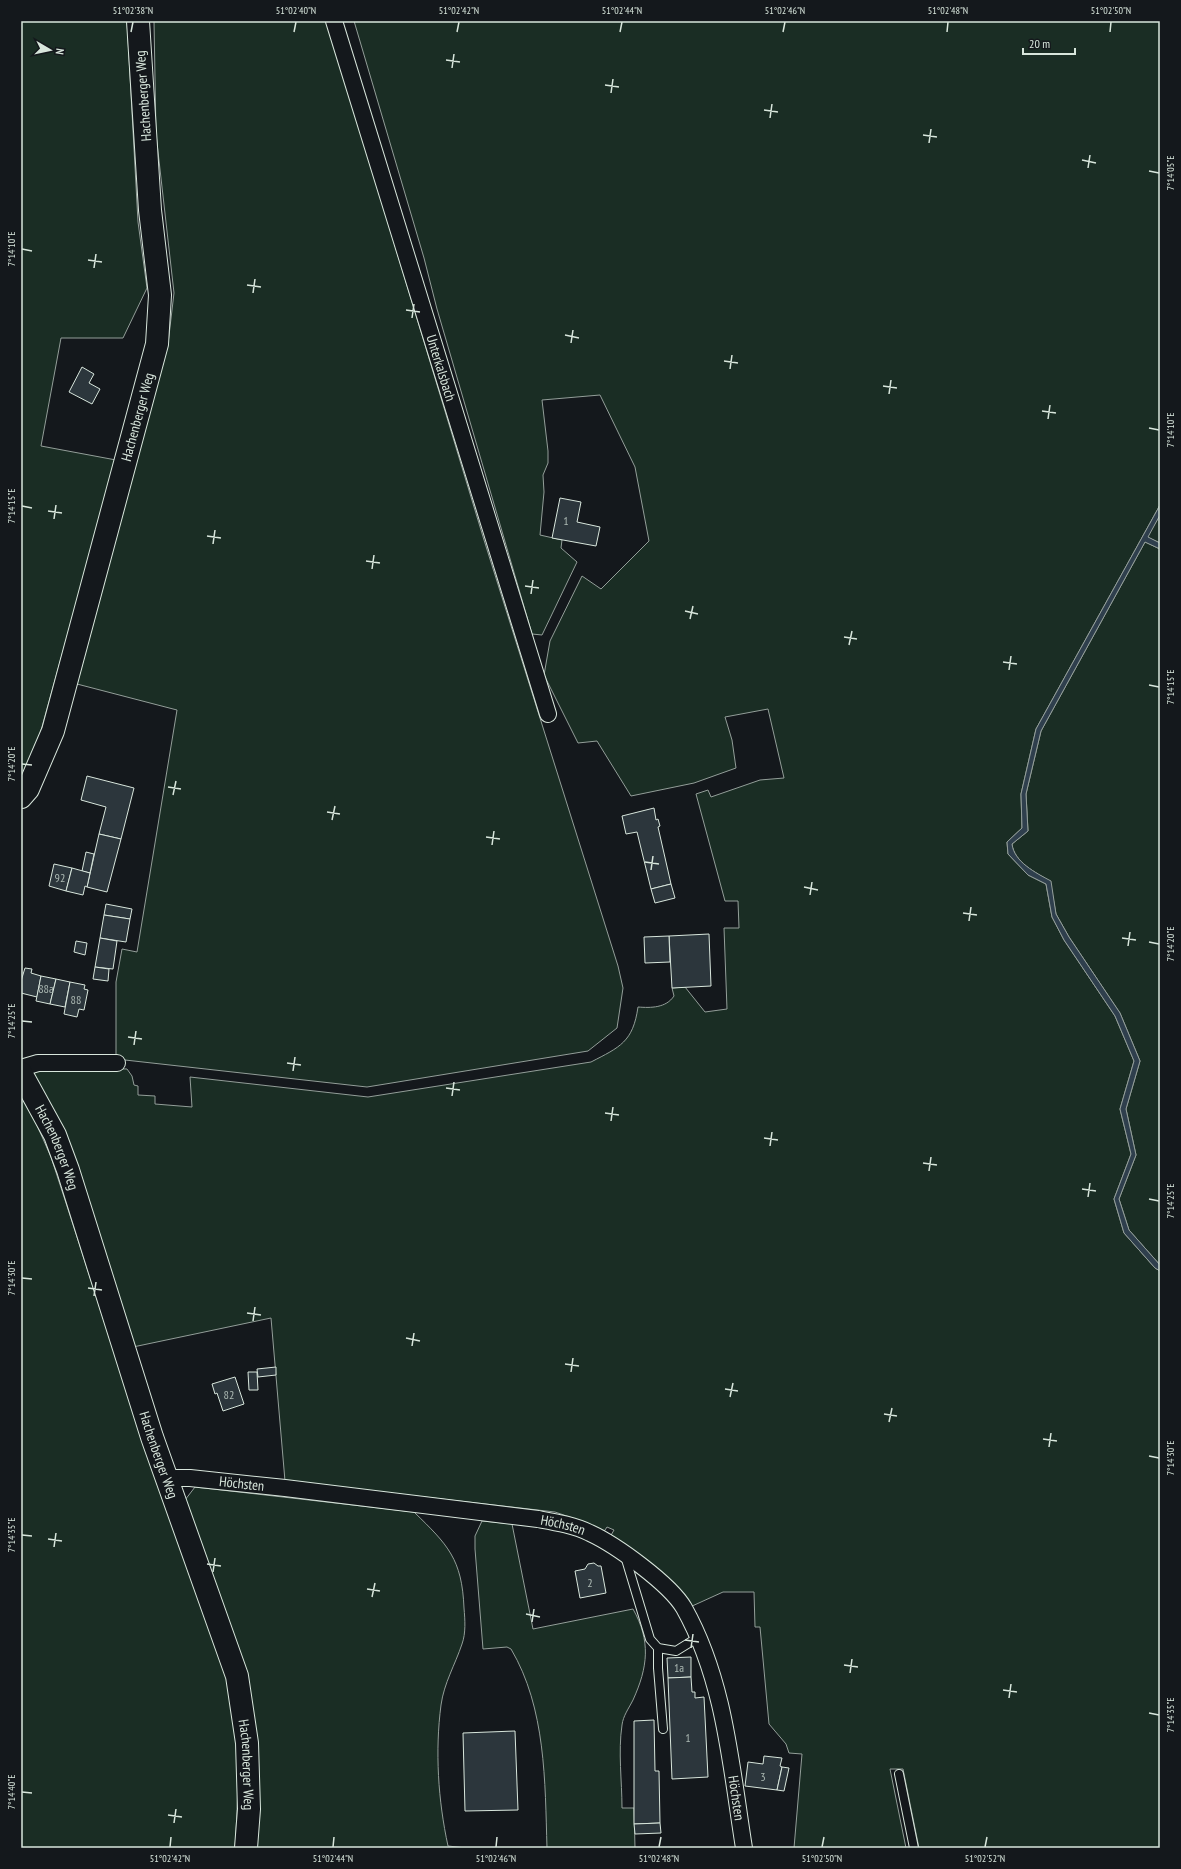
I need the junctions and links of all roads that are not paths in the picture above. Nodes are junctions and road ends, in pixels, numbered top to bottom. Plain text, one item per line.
1 (138, 21) edge
2 (334, 21) edge
3 (548, 714) dead end
4 (21, 797) edge
5 (117, 1063) dead end
6 (21, 1068) edge
7 (21, 1073) edge
8 (167, 1478) junction
9 (625, 1555) junction
10 (697, 1638) junction
11 (658, 1648) junction
12 (663, 1729) dead end
13 (899, 1774) dead end
14 (246, 1848) edge
15 (744, 1848) edge
16 (914, 1848) edge

1 - 4 street, Hachenberger Weg
2 - 3 street, Unterkalsbach
5 - 6 street
7 - 8 street, Hachenberger Weg
8 - 9 street, Höchsten
8 - 14 street, Hachenberger Weg
9 - 10 street, Höchsten
9 - 11 lane
10 - 11 lane
10 - 15 street, Höchsten
11 - 12 lane
13 - 16 lane

